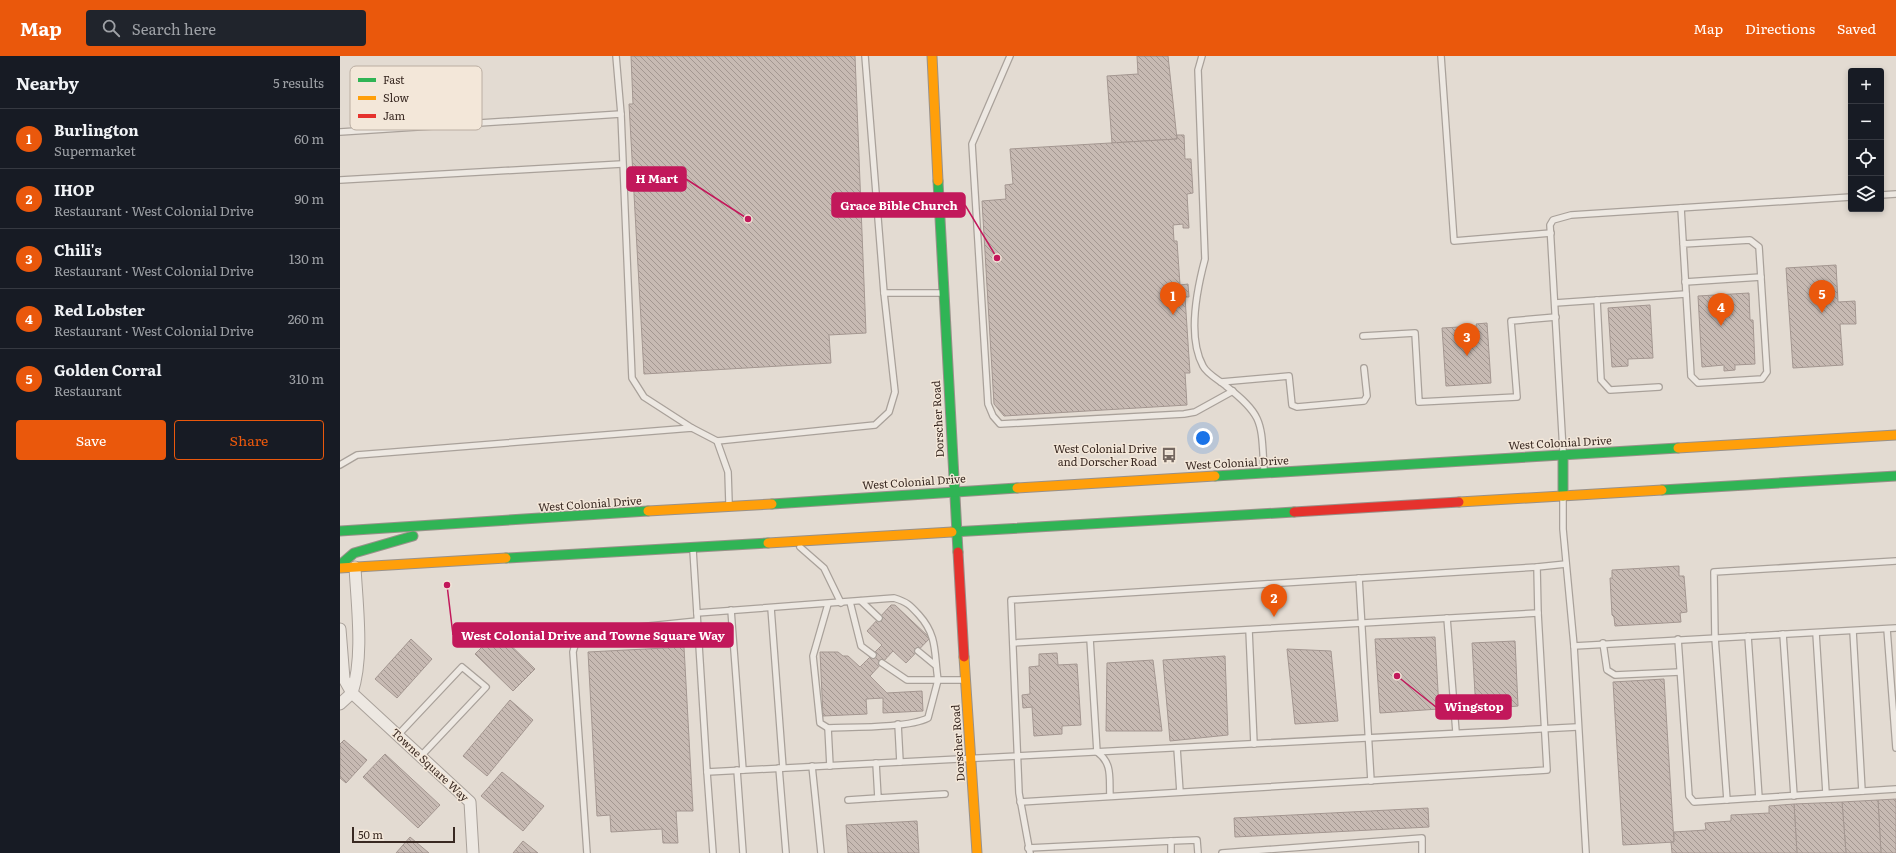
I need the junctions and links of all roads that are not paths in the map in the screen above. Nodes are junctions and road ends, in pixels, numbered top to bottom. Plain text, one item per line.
1 (616, 56) edge
2 (865, 56) edge
3 (932, 56) edge
4 (1010, 56) edge
5 (1202, 56) edge
6 (1440, 56) edge
7 (620, 114) junction
8 (482, 123) edge
9 (371, 130) edge
10 (340, 132) edge
11 (622, 164) junction
12 (340, 180) edge
13 (1896, 194) edge
14 (1884, 195) edge
15 (1848, 196) edge
16 (1681, 208) junction
17 (1551, 234) junction
18 (1683, 244) junction
19 (1761, 277) junction
20 (1686, 282) junction
21 (884, 293) junction
22 (944, 293) junction
23 (1686, 294) junction
24 (1597, 300) junction
25 (1555, 303) junction
26 (1556, 317) junction
27 (1363, 336) dead end
28 (1364, 368) dead end
29 (1221, 382) junction
30 (1658, 387) dead end
31 (1233, 391) junction
32 (692, 428) junction
33 (1896, 435) edge
34 (717, 441) junction
35 (1563, 455) junction
36 (340, 465) edge
37 (1264, 473) junction
38 (1896, 476) edge
39 (953, 492) junction
40 (1563, 496) junction
41 (730, 506) junction
42 (459, 524) junction
43 (340, 529) edge
44 (956, 533) junction
45 (794, 542) junction
46 (692, 548) junction
47 (1896, 561) edge
48 (1566, 564) junction
49 (340, 567) edge
50 (355, 567) junction
51 (1537, 567) junction
52 (1359, 578) junction
53 (861, 601) junction
54 (850, 602) junction
55 (841, 603) junction
56 (828, 604) junction
57 (770, 608) junction
58 (731, 610) junction
59 (697, 613) junction
60 (1538, 613) junction
61 (879, 618) dead end
62 (1447, 618) junction
63 (697, 621) junction
64 (1362, 623) junction
65 (1896, 628) edge
66 (340, 629) edge
67 (1887, 629) junction
68 (1249, 630) junction
69 (1853, 631) junction
70 (1816, 633) junction
71 (1783, 634) junction
72 (1748, 636) junction
73 (1715, 638) junction
74 (1090, 639) junction
75 (1678, 639) junction
76 (1013, 643) junction
77 (1603, 643) junction
78 (1574, 646) junction
79 (918, 652) dead end
80 (873, 654) dead end
81 (882, 663) dead end
82 (935, 665) junction
83 (1680, 672) junction
84 (938, 680) junction
85 (965, 680) junction
86 (352, 693) junction
87 (340, 704) edge
88 (898, 724) junction
89 (1546, 727) junction
90 (1577, 727) junction
91 (828, 728) junction
92 (1456, 732) junction
93 (398, 735) junction
94 (1369, 737) junction
95 (1254, 744) junction
96 (1177, 748) junction
97 (1896, 748) edge
98 (1097, 752) junction
99 (421, 756) junction
100 (1018, 756) junction
101 (970, 759) junction
102 (900, 762) junction
103 (876, 763) junction
104 (812, 766) junction
105 (830, 766) junction
106 (781, 768) junction
107 (740, 770) junction
108 (707, 772) junction
109 (1371, 780) junction
110 (1896, 789) edge
111 (1862, 791) junction
112 (1180, 792) junction
113 (1826, 793) junction
114 (945, 794) dead end
115 (1110, 796) junction
116 (1794, 796) junction
117 (878, 798) junction
118 (1759, 798) junction
119 (848, 800) dead end
120 (1726, 800) junction
121 (1020, 802) junction
122 (1171, 840) junction
123 (1029, 850) edge
124 (473, 853) edge
125 (587, 853) edge
126 (713, 853) edge
127 (743, 853) edge
128 (786, 853) edge
129 (821, 853) edge
130 (977, 853) edge
131 (1171, 853) edge
132 (1198, 853) edge
133 (1222, 853) edge
134 (1422, 853) edge
135 (1586, 853) edge

1 - 7 lane
2 - 21 lane
3 - 22 main road, Dorscher Road
4 - 31 lane
5 - 29 lane
6 - 17 lane
7 - 8 lane
7 - 11 lane
9 - 10 lane
11 - 12 lane
11 - 32 lane
13 - 14 lane
15 - 16 lane
16 - 17 lane
16 - 18 lane
17 - 25 lane
18 - 19 lane
18 - 20 lane
19 - 20 lane
19 - 23 lane
20 - 23 lane
21 - 22 lane
21 - 34 lane
22 - 39 main road, Dorscher Road
23 - 24 lane
24 - 25 lane
24 - 30 lane
25 - 26 lane
26 - 27 lane
26 - 35 lane
28 - 29 lane
29 - 31 lane
31 - 37 lane
32 - 34 lane
32 - 36 lane
33 - 35 main road, West Colonial Drive
34 - 41 lane
35 - 37 main road, West Colonial Drive
35 - 40 main road
37 - 39 main road, West Colonial Drive
38 - 40 main road
39 - 41 main road, West Colonial Drive
39 - 44 main road, Dorscher Road
40 - 44 main road
40 - 48 lane
41 - 42 main road, West Colonial Drive
42 - 43 main road, West Colonial Drive
42 - 49 main road
44 - 45 main road
44 - 85 main road, Dorscher Road
45 - 46 main road
45 - 55 lane
46 - 50 main road
46 - 59 lane
47 - 73 lane
48 - 51 lane
48 - 78 lane
49 - 50 main road
50 - 86 street
51 - 52 lane
51 - 60 lane
52 - 64 lane
52 - 76 lane
53 - 54 lane
53 - 61 lane
53 - 82 lane
54 - 55 lane
54 - 80 lane
55 - 56 lane
56 - 57 lane
56 - 91 lane
57 - 58 lane
57 - 106 lane
58 - 59 lane
58 - 107 lane
59 - 63 lane
60 - 62 lane
60 - 89 lane
62 - 64 lane
62 - 92 lane
63 - 108 lane
63 - 125 lane
64 - 68 lane
64 - 94 lane
65 - 67 lane
66 - 86 street, Towne Square Way
67 - 69 lane
67 - 97 lane
68 - 74 lane
68 - 95 lane
69 - 70 lane
69 - 111 lane
70 - 71 lane
70 - 113 lane
71 - 72 lane
71 - 116 lane
72 - 73 lane
72 - 118 lane
73 - 75 lane
73 - 120 lane
74 - 76 lane
74 - 98 lane
75 - 77 lane
75 - 83 lane
76 - 100 lane
77 - 78 lane
77 - 83 lane
78 - 90 lane
79 - 82 lane
81 - 84 lane
82 - 84 lane
83 - 120 lane
84 - 85 lane
84 - 88 lane
85 - 101 main road, Dorscher Road
86 - 87 street
86 - 93 street, Towne Square Way
88 - 91 lane
88 - 102 lane
89 - 90 lane
89 - 92 lane
89 - 109 lane
90 - 135 lane
91 - 105 lane
92 - 94 lane
93 - 99 street, Towne Square Way
93 - 99 lane
94 - 95 lane
94 - 109 lane
95 - 96 lane
96 - 98 lane
96 - 112 lane
98 - 100 lane
98 - 115 lane
99 - 124 street, Towne Square Way
100 - 101 lane
100 - 121 lane
101 - 102 lane
101 - 130 main road, Dorscher Road
102 - 103 lane
103 - 105 lane
103 - 117 lane
104 - 105 lane
104 - 106 lane
104 - 129 lane
106 - 107 lane
106 - 128 lane
107 - 108 lane
107 - 127 lane
108 - 126 lane
109 - 112 lane
110 - 111 lane
111 - 113 lane
112 - 115 lane
113 - 116 lane
114 - 117 lane
115 - 121 lane
116 - 118 lane
117 - 119 lane
118 - 120 lane
121 - 123 lane
122 - 123 lane
122 - 131 lane
122 - 132 lane
133 - 134 lane

